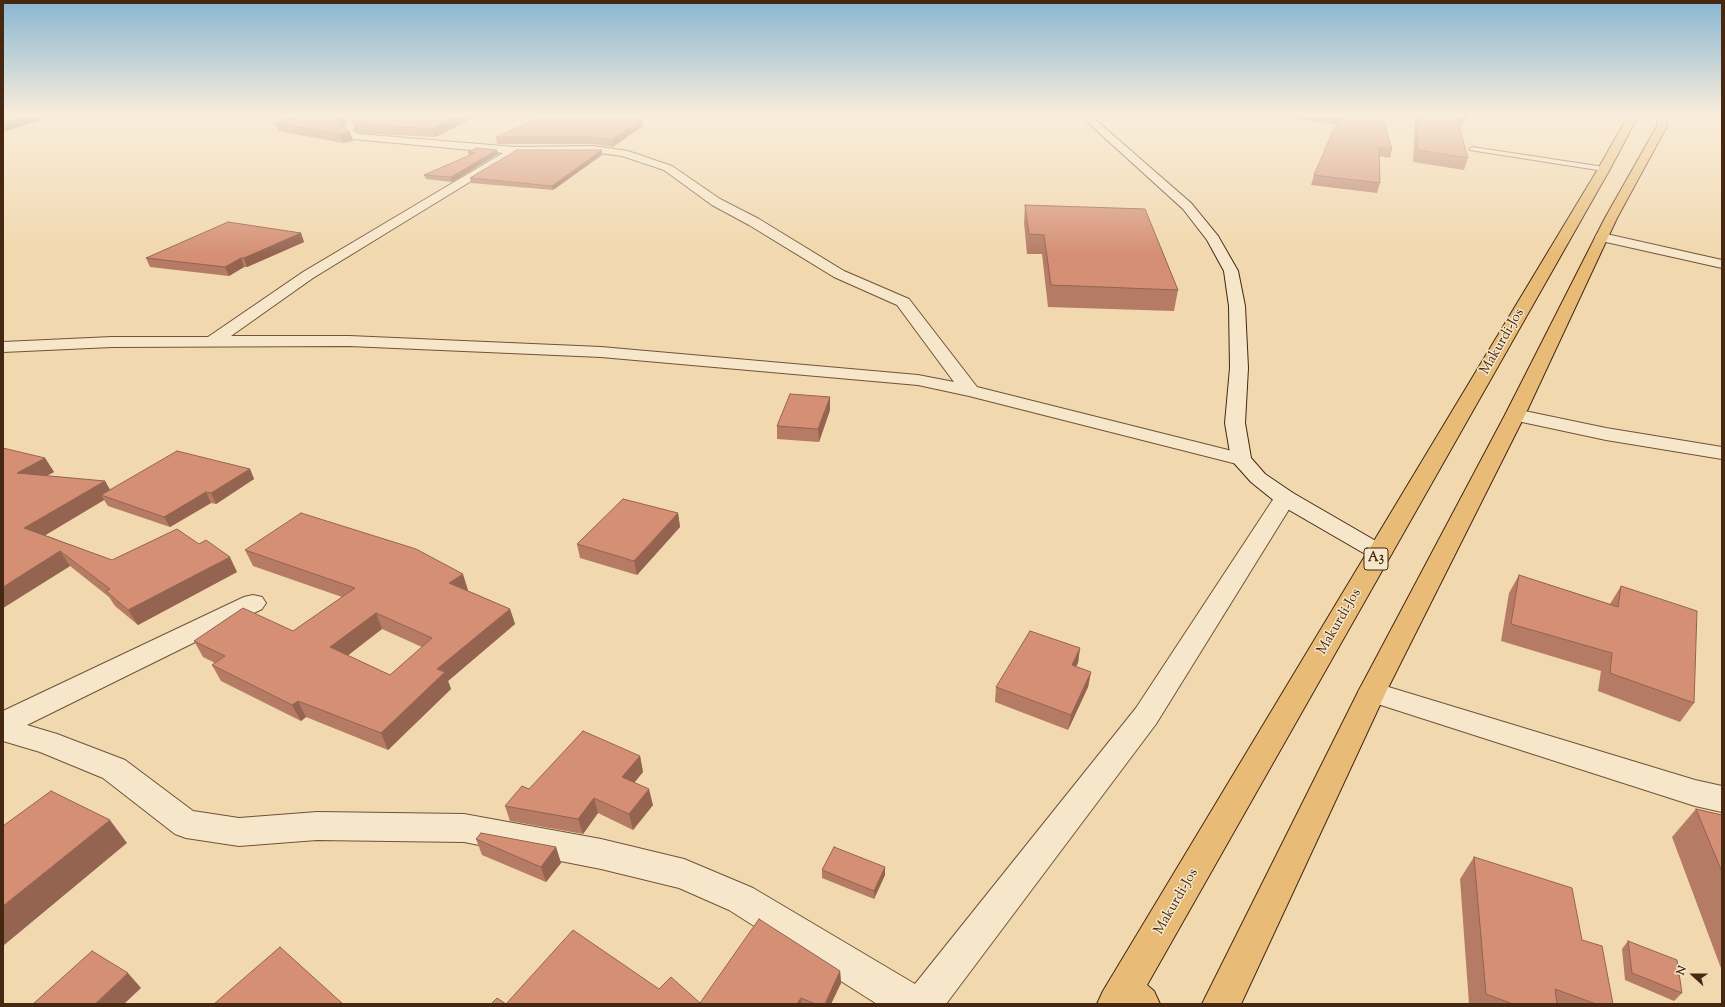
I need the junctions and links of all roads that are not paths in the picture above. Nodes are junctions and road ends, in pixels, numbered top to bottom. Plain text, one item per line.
1 (497, 161) edge
2 (649, 161) edge
3 (1136, 161) edge
4 (1551, 161) edge
5 (1609, 161) edge
6 (1643, 161) edge
7 (1604, 169) junction
8 (1602, 237) junction
9 (1722, 264) edge
10 (213, 341) junction
11 (3, 347) edge
12 (970, 391) junction
13 (1515, 415) junction
14 (1722, 453) edge
15 (1241, 459) junction
16 (1285, 498) junction
17 (1380, 553) junction
18 (253, 603) dead end
19 (1372, 692) junction
20 (3, 724) edge
21 (3, 730) edge
22 (1722, 799) edge
23 (1127, 1000) edge
24 (912, 1004) edge
25 (923, 1004) edge
26 (1221, 1004) edge

1 - 10 street
2 - 12 street
3 - 15 street
4 - 7 lane
5 - 7 highway, Makurdi-Jos / A3
6 - 8 highway
7 - 17 highway, Makurdi-Jos / A3
8 - 9 street
8 - 13 highway
10 - 11 street
10 - 12 street
12 - 15 street
13 - 14 street
13 - 19 highway
15 - 16 street
16 - 17 street
16 - 25 street
17 - 23 highway, Makurdi-Jos / A3
18 - 20 street
19 - 22 street
19 - 26 highway
21 - 24 street

